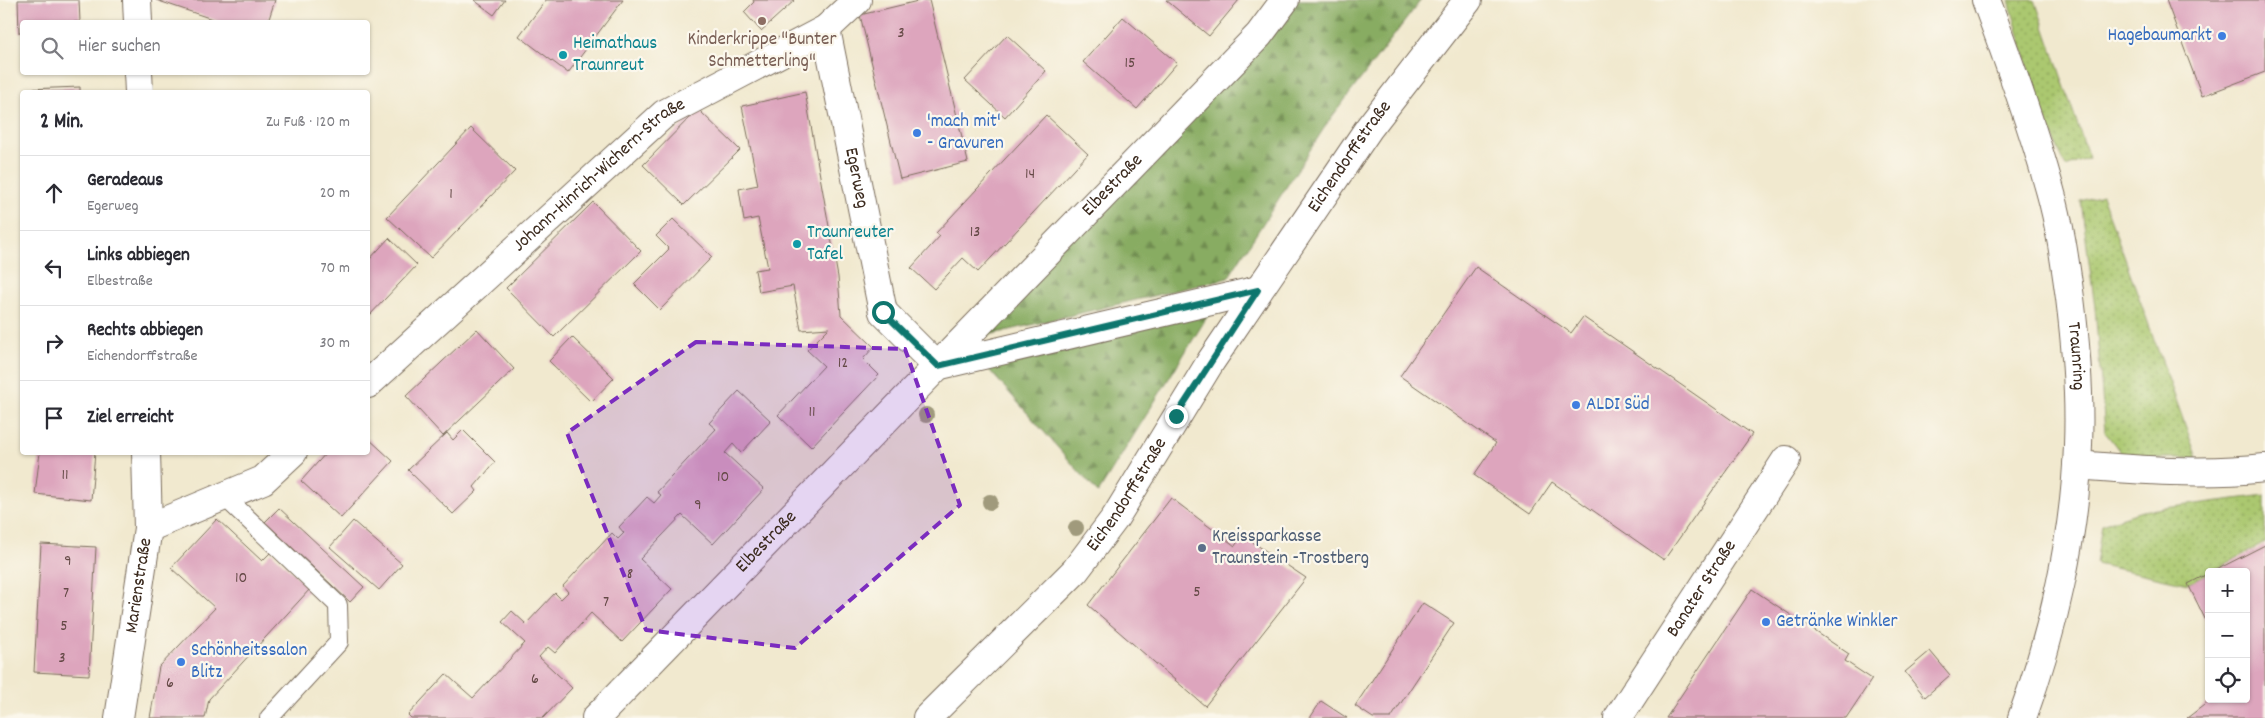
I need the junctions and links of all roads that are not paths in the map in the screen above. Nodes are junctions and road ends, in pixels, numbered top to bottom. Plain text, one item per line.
1 (137, 0) edge
2 (857, 0) edge
3 (1285, 0) edge
4 (1468, 0) edge
5 (1986, 0) edge
6 (138, 20) edge
7 (826, 29) junction
8 (138, 75) edge
9 (139, 90) edge
10 (1258, 290) junction
11 (938, 366) junction
12 (370, 382) edge
13 (146, 455) edge
14 (290, 455) edge
15 (1786, 460) dead end
16 (2077, 466) junction
17 (2265, 468) edge
18 (224, 496) junction
19 (148, 528) junction
20 (119, 718) edge
21 (269, 718) edge
22 (596, 718) edge
23 (927, 718) edge
24 (1618, 718) edge
25 (2022, 718) edge

1 - 6 street
2 - 7 street, Johann-Hinrich-Wichern-Straße
3 - 11 street, Elbestraße
4 - 10 street, Eichendorffstraße
5 - 16 street, Traunring
7 - 11 street, Egerweg
7 - 12 street, Johann-Hinrich-Wichern-Straße
8 - 9 street
10 - 11 street
10 - 23 street, Eichendorffstraße
11 - 22 street, Elbestraße
13 - 19 street, Marienstraße
14 - 18 street
15 - 24 street, Banater Straße
16 - 17 street
16 - 25 street, Traunring
18 - 19 street
18 - 21 lane
19 - 20 street, Marienstraße

